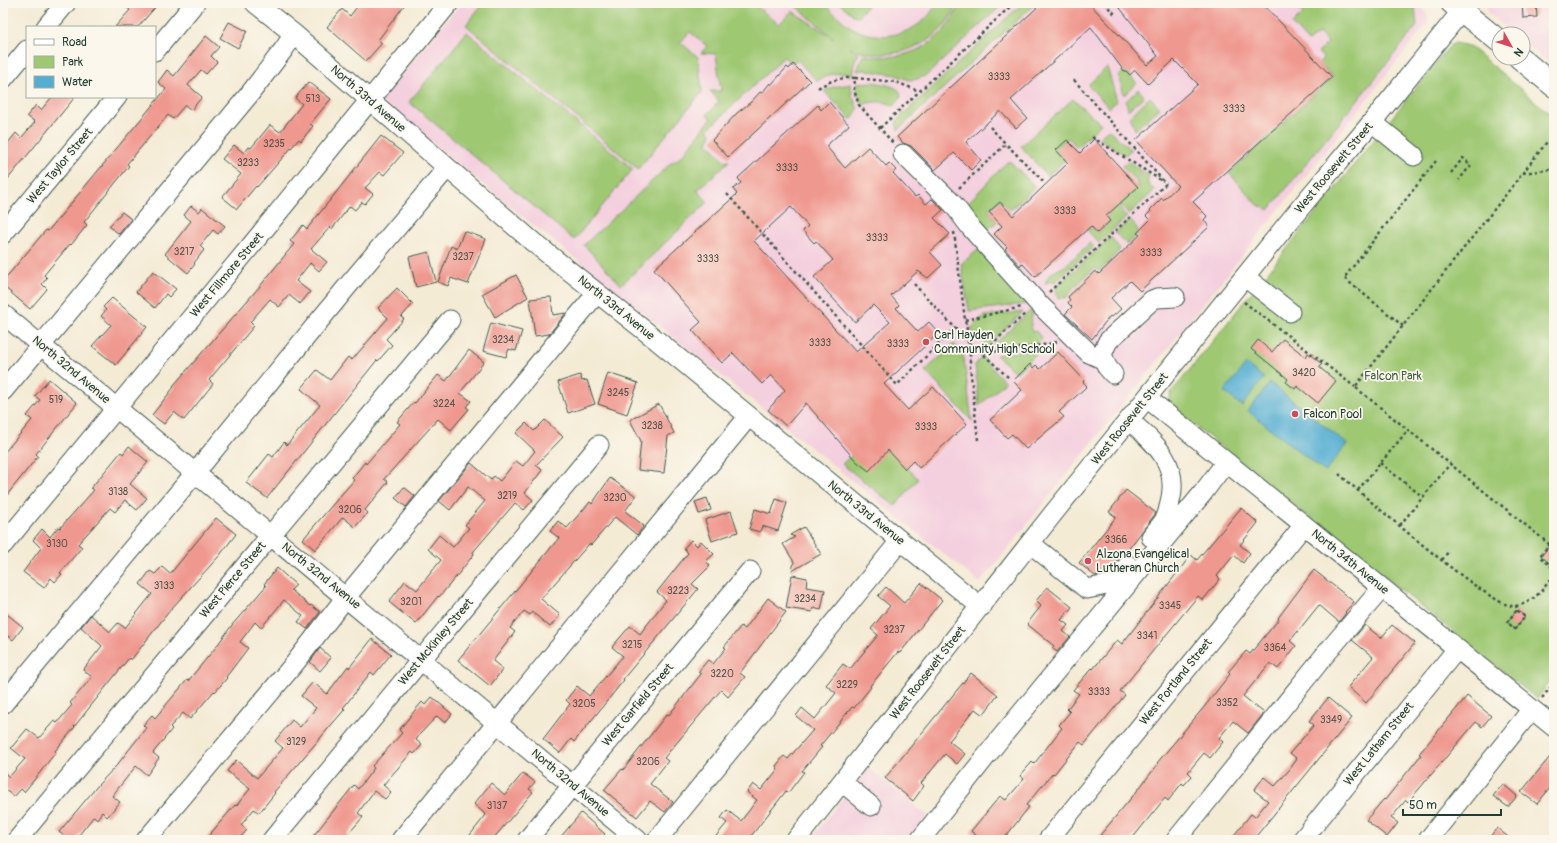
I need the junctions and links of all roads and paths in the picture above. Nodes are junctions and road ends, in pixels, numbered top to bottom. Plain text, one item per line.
1 (66, 3) edge
2 (195, 3) edge
3 (255, 3) edge
4 (449, 3) edge
5 (1014, 3) edge
6 (1104, 3) edge
7 (1461, 6) edge
8 (1115, 14) dead end
9 (47, 26) edge
10 (294, 34) junction
11 (1491, 34) edge
12 (156, 50) edge
13 (26, 51) edge
14 (1530, 66) edge
15 (855, 78) junction
16 (3, 80) edge
17 (1074, 80) dead end
18 (1554, 86) edge
19 (818, 88) dead end
20 (919, 91) junction
21 (116, 98) edge
22 (370, 100) junction
23 (1372, 122) junction
24 (990, 127) dead end
25 (880, 128) junction
26 (1554, 133) edge
27 (1092, 137) dead end
28 (1006, 144) junction
29 (903, 154) joint
30 (1414, 156) dead end
31 (1436, 161) dead end
32 (447, 168) junction
33 (1554, 169) edge
34 (1451, 173) dead end
35 (1523, 173) junction
36 (1459, 180) dead end
37 (1045, 183) dead end
38 (1166, 184) junction
39 (727, 194) dead end
40 (949, 200) junction
41 (3, 234) edge
42 (1245, 277) junction
43 (914, 284) dead end
44 (597, 292) junction
45 (1232, 293) junction
46 (1174, 297) dead end
47 (1038, 303) junction
48 (1290, 312) dead end
49 (3, 314) edge
50 (450, 320) dead end
51 (965, 320) junction
52 (1403, 326) junction
53 (955, 328) junction
54 (970, 344) junction
55 (41, 345) junction
56 (1043, 345) dead end
57 (982, 353) junction
58 (1010, 380) dead end
59 (1355, 387) junction
60 (3, 391) edge
61 (1147, 398) junction
62 (117, 408) junction
63 (749, 416) junction
64 (1129, 420) junction
65 (1408, 430) junction
66 (978, 440) dead end
67 (599, 445) dead end
68 (1226, 462) junction
69 (1380, 463) junction
70 (1450, 464) junction
71 (195, 473) junction
72 (1339, 474) dead end
73 (1358, 490) junction
74 (1423, 497) junction
75 (1304, 525) junction
76 (1400, 525) junction
77 (270, 535) junction
78 (1554, 539) edge
79 (900, 541) junction
80 (1030, 544) junction
81 (1549, 544) junction
82 (3, 545) edge
83 (1554, 548) edge
84 (1448, 552) dead end
85 (1442, 560) junction
86 (1554, 568) edge
87 (750, 571) dead end
88 (1554, 575) edge
89 (1382, 588) junction
90 (346, 597) junction
91 (1516, 605) junction
92 (981, 607) junction
93 (1517, 610) junction
94 (1457, 649) junction
95 (422, 659) junction
96 (1554, 683) edge
97 (3, 704) edge
98 (1532, 709) junction
99 (497, 723) junction
100 (1554, 727) edge
101 (842, 782) junction
102 (572, 785) junction
103 (871, 806) dead end
104 (3, 833) edge
105 (12, 840) edge
106 (17, 840) edge
107 (146, 840) edge
108 (272, 840) edge
109 (401, 840) edge
110 (528, 840) edge
111 (638, 840) edge
112 (657, 840) edge
113 (796, 840) edge
114 (920, 840) edge
115 (1048, 840) edge
116 (1176, 840) edge
117 (1302, 840) edge
118 (1428, 840) edge

1 - 9 street
2 - 12 street
3 - 10 street, North 33rd Avenue
4 - 22 street, West Fillmore Street
5 - 20 path
6 - 8 path
7 - 11 main road
7 - 23 street, West Roosevelt Street
10 - 22 street, North 33rd Avenue
10 - 55 street
13 - 16 street
14 - 18 main road
15 - 19 path
15 - 20 path
15 - 25 path
17 - 38 path
20 - 25 path
21 - 41 street, West Taylor Street
22 - 32 street, North 33rd Avenue
22 - 62 street, West Fillmore Street
23 - 30 street
23 - 42 street, West Roosevelt Street
24 - 28 path
25 - 29 path
26 - 35 path
27 - 38 path
28 - 37 path
28 - 40 path
29 - 40 street
31 - 52 path
32 - 44 street, North 33rd Avenue
32 - 71 street
33 - 35 path
34 - 36 path
35 - 52 path
38 - 47 path
39 - 53 path
40 - 47 street
40 - 51 path
42 - 45 street, West Roosevelt Street
42 - 48 street
43 - 53 path
44 - 63 street, North 33rd Avenue
44 - 90 street
45 - 59 path
45 - 61 street, West Roosevelt Street
46 - 47 street
47 - 51 path
47 - 57 path
49 - 55 street, North 32nd Avenue
50 - 77 street, West Pierce Street
51 - 54 path
52 - 59 path
53 - 54 path
54 - 57 path
54 - 66 path
55 - 60 street
55 - 62 street, North 32nd Avenue
56 - 57 path
57 - 58 path
59 - 65 path
61 - 64 street, West Roosevelt Street
61 - 68 street, North 34th Avenue
62 - 71 street, North 32nd Avenue
62 - 82 street, West Fillmore Street
63 - 79 street, North 33rd Avenue
63 - 99 street
64 - 80 street, West Roosevelt Street
64 - 80 street
65 - 69 path
65 - 70 path
67 - 95 street, West McKinley Street
68 - 75 street, North 34th Avenue
68 - 114 street
69 - 73 path
69 - 74 path
70 - 74 path
70 - 81 path
71 - 77 street, North 32nd Avenue
71 - 97 street
72 - 73 path
73 - 76 path
74 - 76 path
75 - 89 street, North 34th Avenue
75 - 115 street, West Portland Street
76 - 85 path
77 - 90 street, North 32nd Avenue
77 - 106 street, West Pierce Street
78 - 81 path
79 - 92 street, North 33rd Avenue
79 - 112 street
80 - 92 street, West Roosevelt Street
81 - 83 path
81 - 86 path
84 - 85 path
85 - 91 path
87 - 102 street, West Garfield Street
88 - 91 path
89 - 94 street, North 34th Avenue
89 - 116 street
90 - 95 street, North 32nd Avenue
90 - 107 street
91 - 93 path
92 - 101 street, West Roosevelt Street
93 - 93 path
94 - 98 street, North 34th Avenue
94 - 117 street, West Latham Street
95 - 99 street, North 32nd Avenue
95 - 108 street, West McKinley Street
96 - 98 path
98 - 100 street, North 34th Avenue
98 - 118 street
99 - 102 street, North 32nd Avenue
99 - 109 street
101 - 103 street
101 - 113 street, West Roosevelt Street
102 - 110 street, West Garfield Street
102 - 111 street, North 32nd Avenue
104 - 105 street

